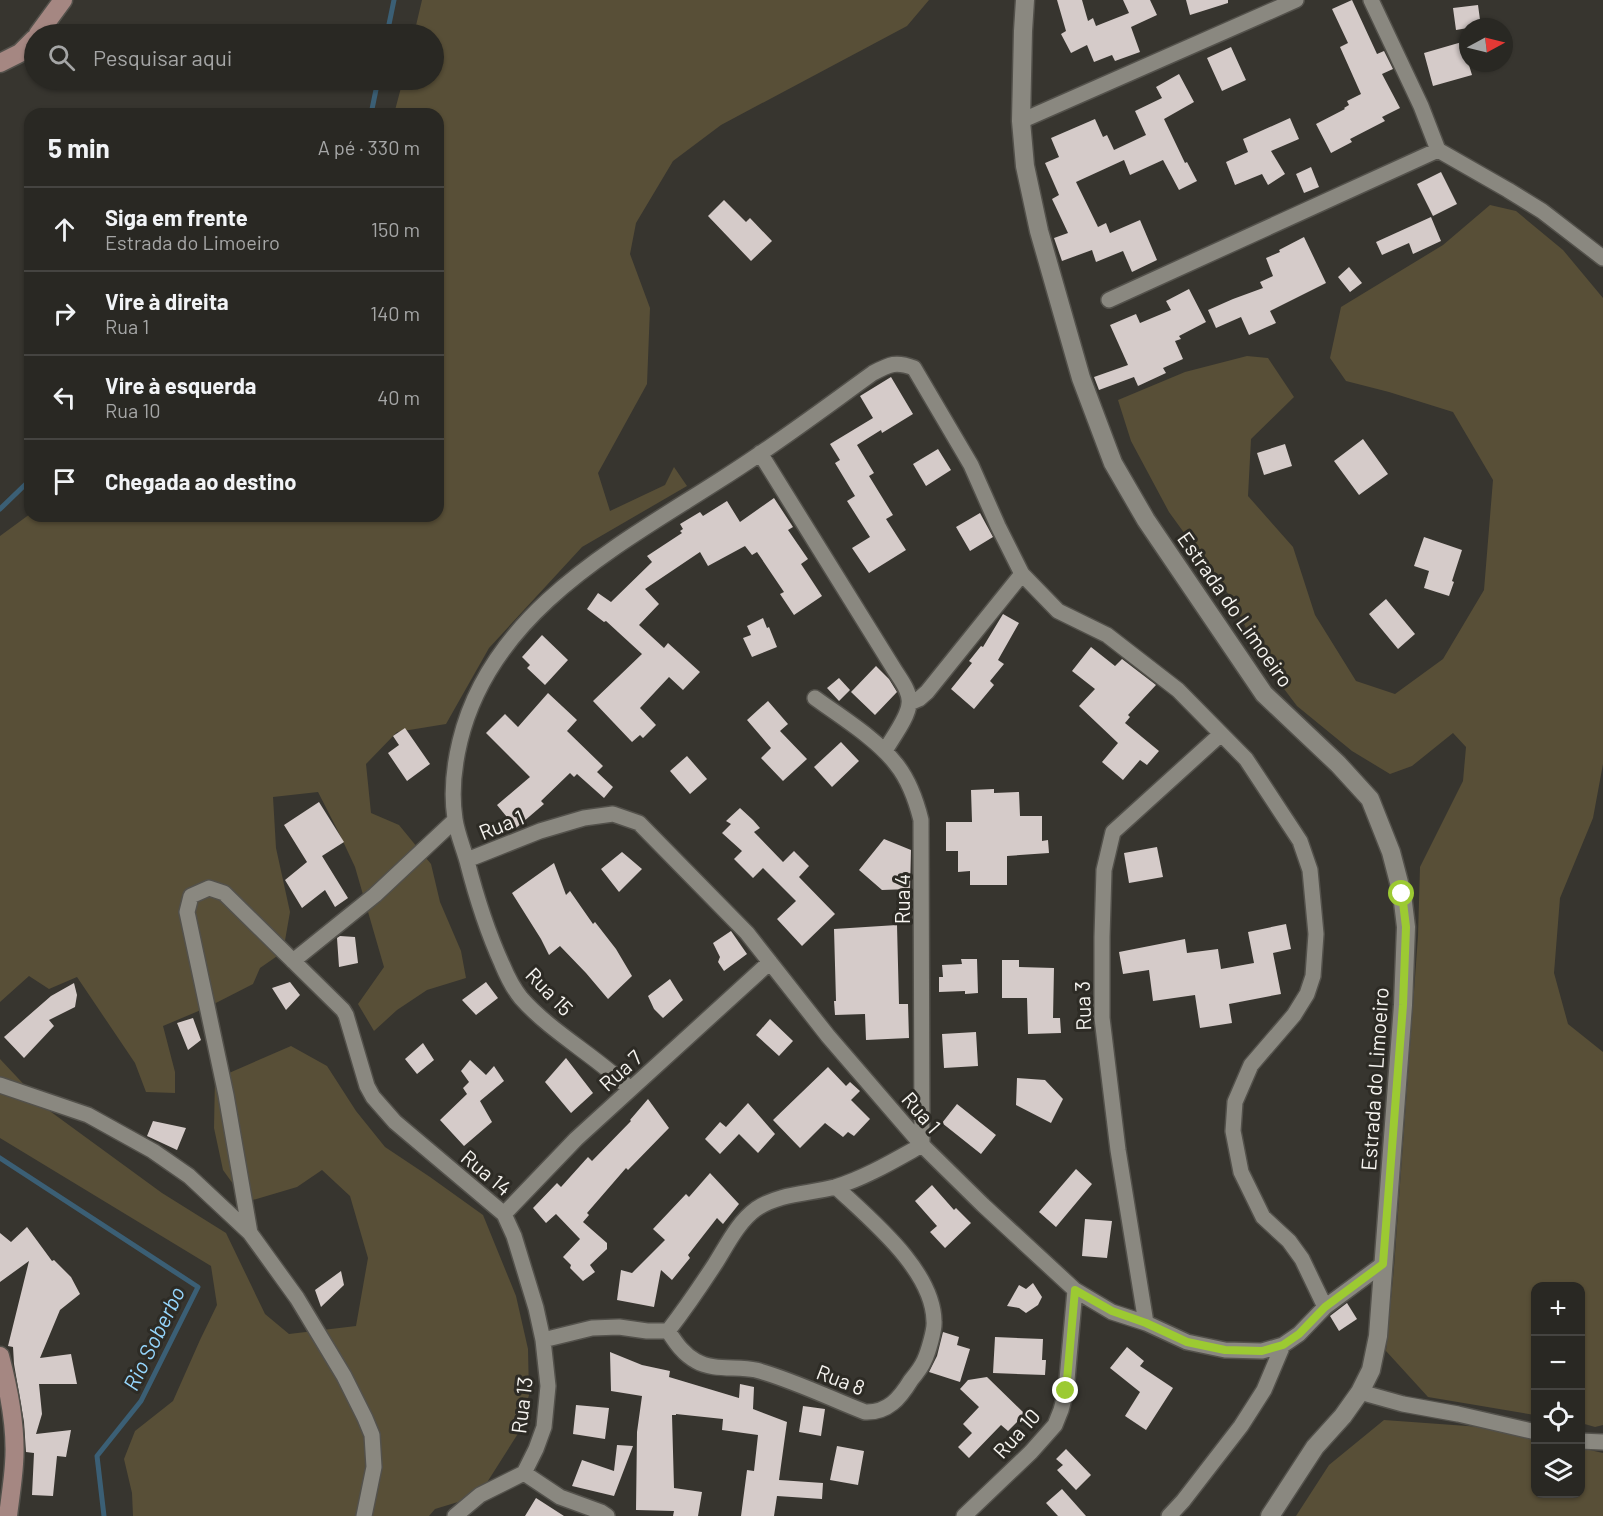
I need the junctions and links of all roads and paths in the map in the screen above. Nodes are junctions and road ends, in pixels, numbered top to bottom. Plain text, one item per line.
1 (63, 0) edge
2 (1025, 0) edge
3 (1296, 0) edge
4 (1371, 0) edge
5 (45, 24) edge
6 (24, 49) edge
7 (0, 63) edge
8 (1021, 121) junction
9 (1438, 150) junction
10 (1603, 258) edge
11 (1110, 300) dead end
12 (760, 453) junction
13 (1022, 574) junction
14 (815, 698) dead end
15 (910, 703) junction
16 (1221, 734) junction
17 (885, 751) junction
18 (455, 820) junction
19 (467, 861) junction
20 (293, 961) junction
21 (770, 962) junction
22 (0, 1085) edge
23 (630, 1089) junction
24 (922, 1145) junction
25 (836, 1187) junction
26 (504, 1214) junction
27 (250, 1233) junction
28 (1383, 1264) junction
29 (1075, 1290) junction
30 (1325, 1307) junction
31 (1146, 1323) junction
32 (668, 1331) junction
33 (543, 1340) junction
34 (1283, 1345) junction
35 (0, 1356) edge
36 (1360, 1392) junction
37 (1531, 1431) edge
38 (1585, 1441) edge
39 (1603, 1442) edge
40 (524, 1473) junction
41 (8, 1516) edge
42 (364, 1516) edge
43 (455, 1516) edge
44 (607, 1516) edge
45 (964, 1516) edge
46 (1169, 1516) edge
47 (1270, 1516) edge

1 - 5 main road
2 - 8 street, Estrada do Limoeiro
3 - 8 street
4 - 9 street
6 - 7 main road
8 - 28 street, Estrada do Limoeiro
9 - 10 street
9 - 11 street
12 - 13 street, Rua 15
12 - 15 street
12 - 18 street, Rua 15
13 - 15 street
13 - 16 street, Rua 15
14 - 17 street, Rua 4
15 - 17 street
16 - 30 street, Rua 15
16 - 31 street, Rua 3
17 - 24 street, Rua 4
18 - 19 street, Rua 15
18 - 20 street
19 - 21 street, Rua 1
19 - 23 street, Rua 15
20 - 26 street, Rua 14
20 - 27 street, Rua 14
21 - 23 street, Rua 7
21 - 24 street, Rua 1
22 - 27 street
23 - 26 street, Rua 7
24 - 25 street
24 - 29 street, Rua 1
25 - 32 street
25 - 32 street, Rua 8
26 - 33 street, Rua 14
27 - 42 street
28 - 30 street, Rua 1
28 - 36 street, Estrada do Limoeiro
29 - 31 street, Rua 1
29 - 45 street, Rua 10
30 - 34 street, Rua 1
31 - 34 street, Rua 1
32 - 33 street
33 - 40 street, Rua 13
34 - 46 street
35 - 41 main road
36 - 37 street
36 - 47 street, Estrada do Limoeiro
38 - 39 street
40 - 43 street
40 - 44 street

